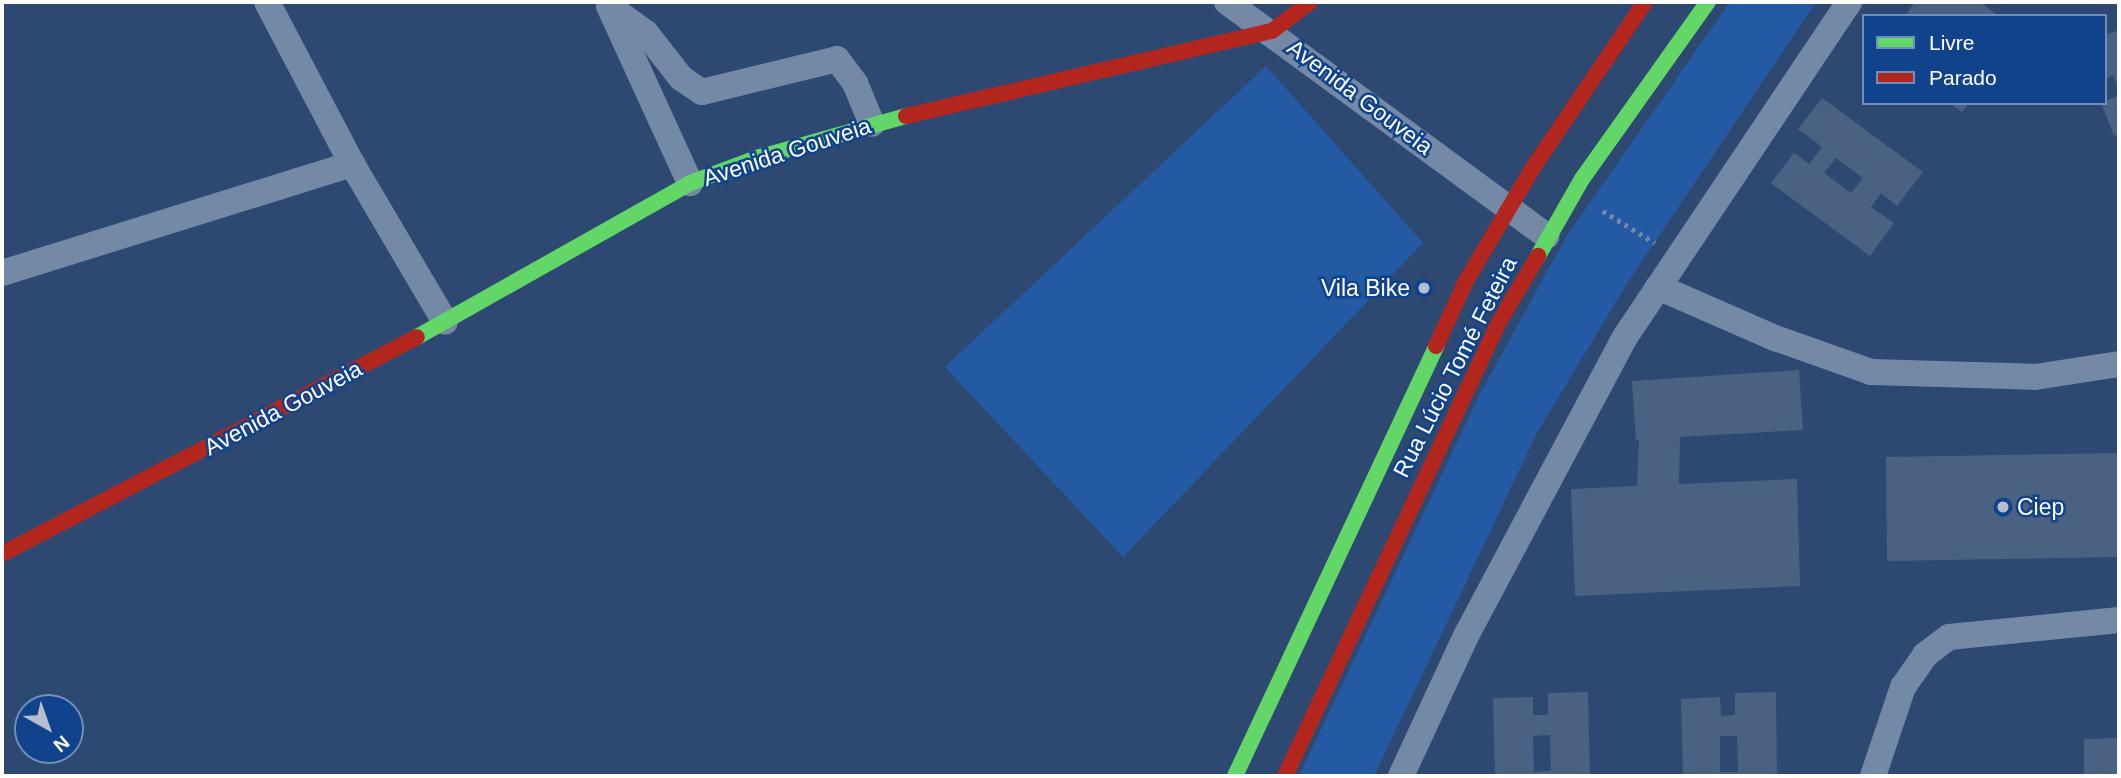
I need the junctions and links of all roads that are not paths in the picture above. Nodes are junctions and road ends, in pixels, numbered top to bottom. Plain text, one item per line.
1 (267, 2) edge
2 (1227, 2) edge
3 (1310, 2) edge
4 (1645, 2) edge
5 (1708, 2) edge
6 (1849, 2) edge
7 (608, 4) edge
8 (1272, 31) junction
9 (872, 124) junction
10 (352, 164) junction
11 (690, 183) junction
12 (1511, 210) junction
13 (1547, 236) junction
14 (2, 273) edge
15 (1658, 287) junction
16 (444, 322) junction
17 (2119, 363) edge
18 (2, 554) edge
19 (2119, 620) edge
20 (1234, 776) edge
21 (1285, 776) edge
22 (1401, 776) edge
23 (1873, 776) edge

1 - 10 street
2 - 8 street
3 - 8 main road
4 - 12 main road, Rua Lúcio Tomé Feteira
5 - 13 main road, Rua Lúcio Tomé Feteira
6 - 15 street
7 - 9 street
7 - 11 street
8 - 9 main road, Avenida Gouveia
8 - 12 street, Avenida Gouveia
9 - 11 main road, Avenida Gouveia
10 - 14 street
10 - 16 street
11 - 16 main road, Avenida Gouveia
12 - 13 street, Avenida Gouveia
12 - 20 main road, Rua Lúcio Tomé Feteira
13 - 21 main road, Rua Lúcio Tomé Feteira
15 - 17 street
15 - 22 street
16 - 18 main road, Avenida Gouveia
19 - 23 street

